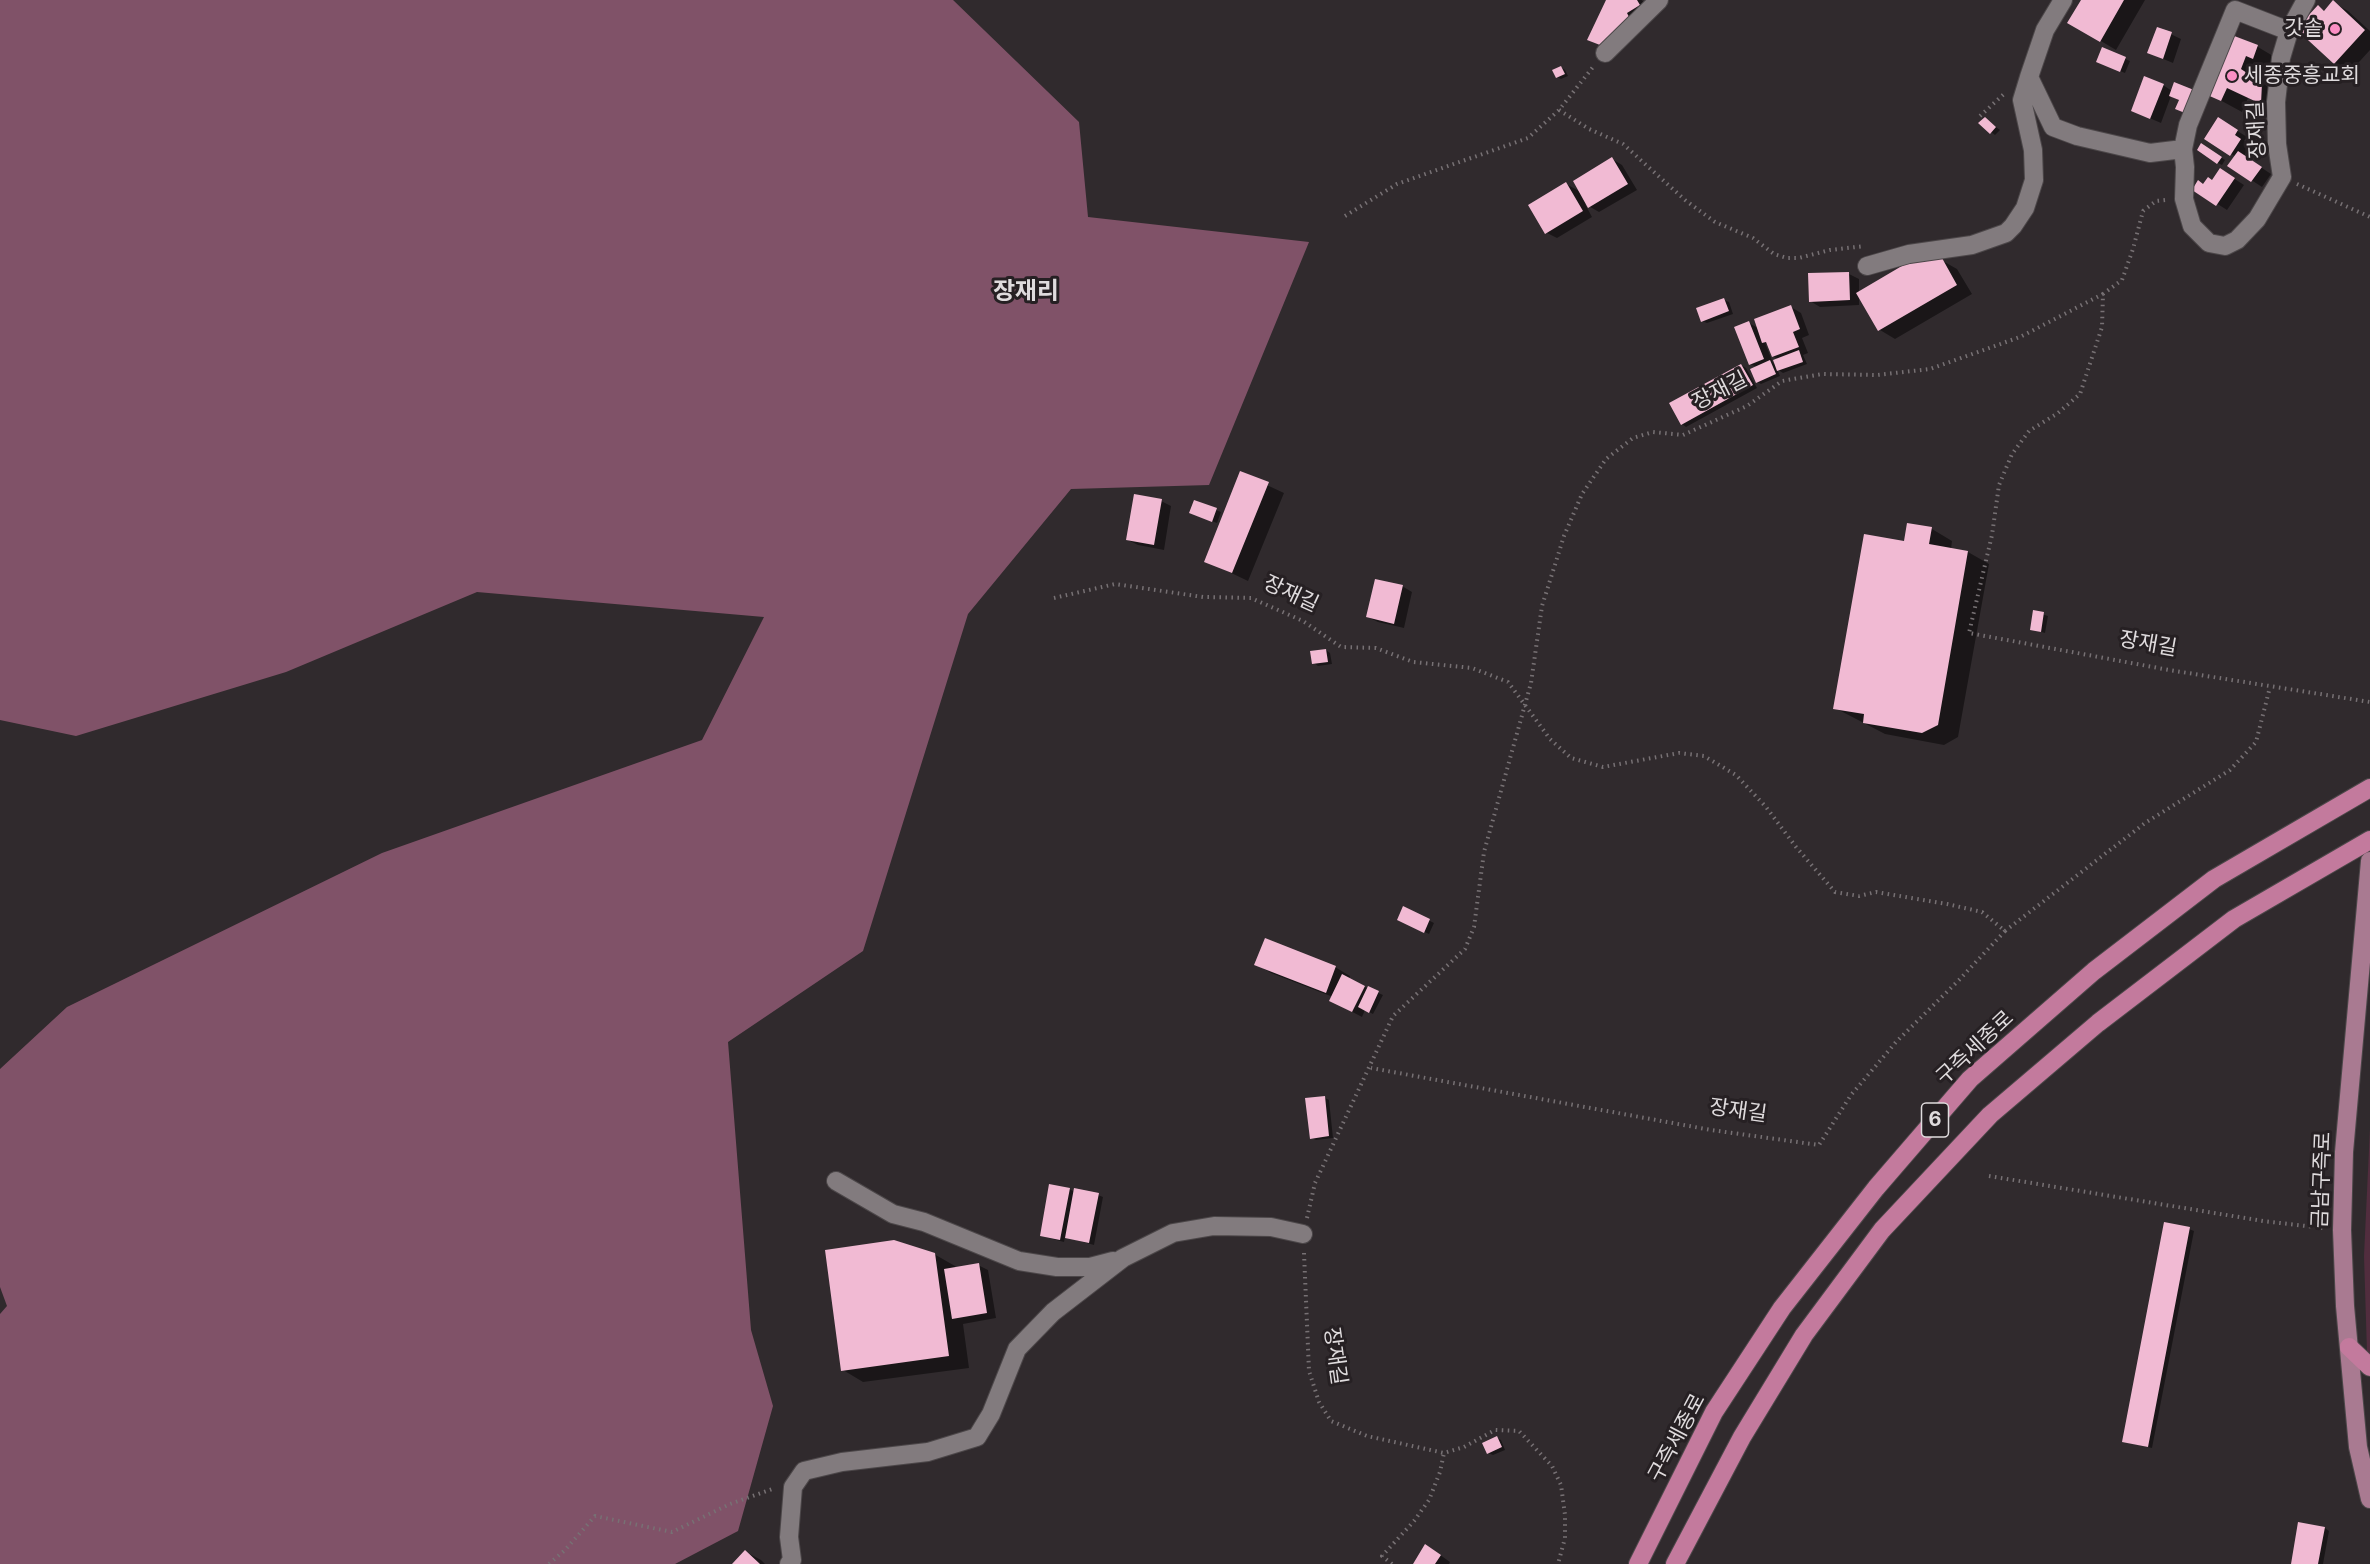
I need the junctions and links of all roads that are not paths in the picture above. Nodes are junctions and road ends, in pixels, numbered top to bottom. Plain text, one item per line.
1 (1659, 0) edge
2 (2063, 0) edge
3 (2306, 0) edge
4 (2238, 5) edge
5 (2289, 31) junction
6 (1605, 53) road end
7 (2029, 77) junction
8 (2183, 149) junction
9 (1868, 266) dead end
10 (2364, 791) edge
11 (2370, 840) edge
12 (2370, 861) edge
13 (836, 1181) dead end
14 (1303, 1234) road end
15 (1123, 1258) junction
16 (2349, 1347) junction
17 (2370, 1367) edge
18 (2370, 1499) edge
19 (789, 1564) edge
20 (1638, 1564) edge
21 (1675, 1564) edge

1 - 6 street
2 - 7 street
3 - 5 street, 장재길
4 - 5 street, 장재길
4 - 8 street, 장재길
5 - 8 street, 장재길
7 - 8 street
7 - 9 street
10 - 20 highway, 구즉세종로 / 6
11 - 21 highway, 6
12 - 16 main road, 금남구즉로
13 - 15 street
14 - 15 street
15 - 19 street
16 - 17 highway
16 - 18 main road, 금남구즉로

